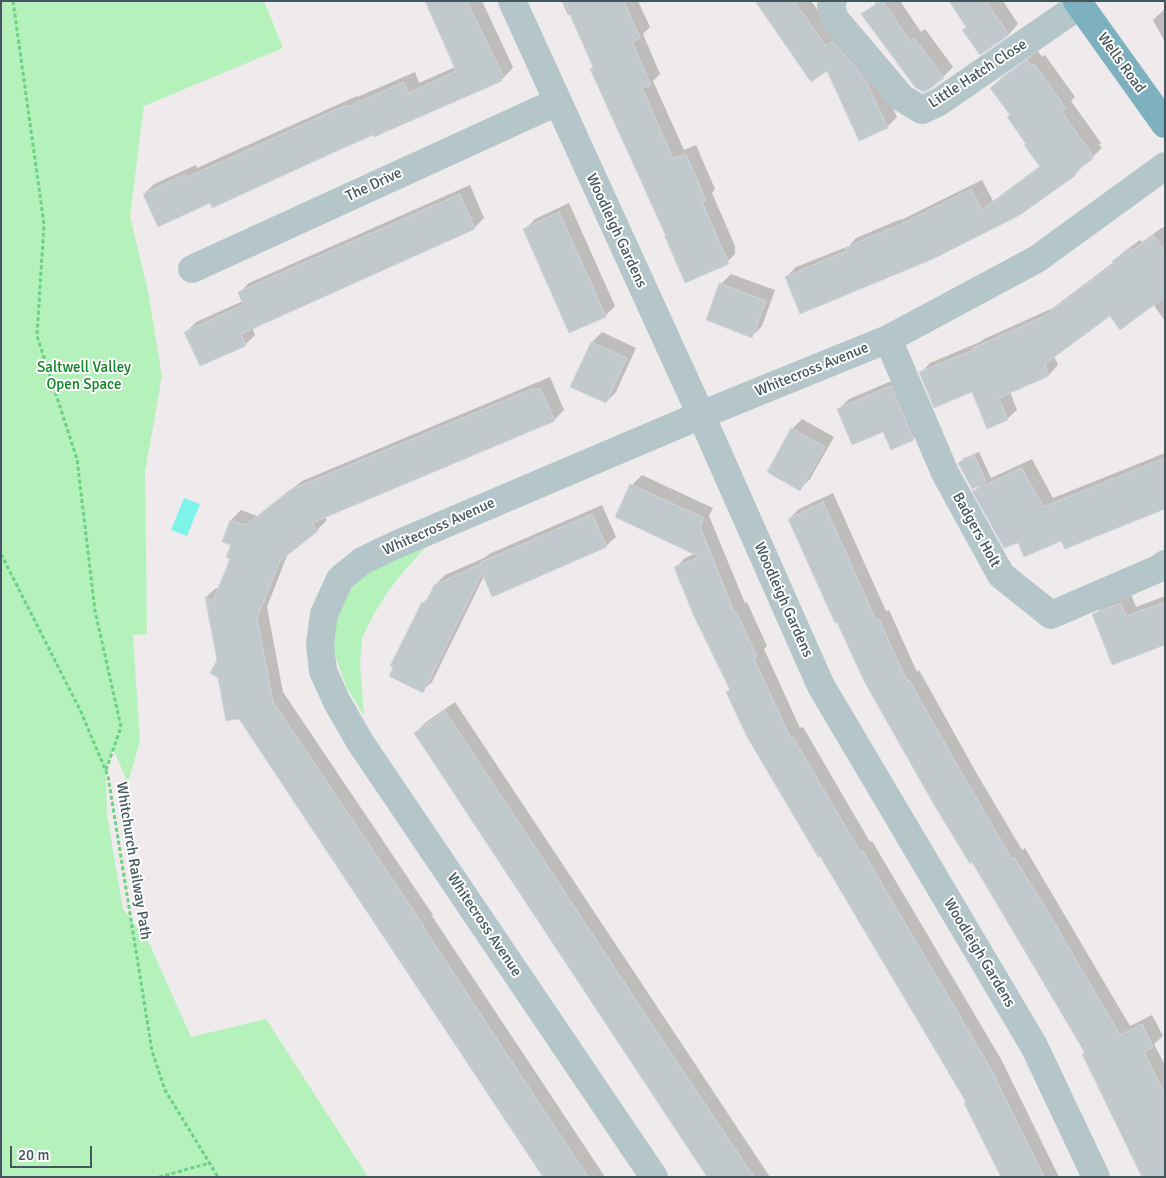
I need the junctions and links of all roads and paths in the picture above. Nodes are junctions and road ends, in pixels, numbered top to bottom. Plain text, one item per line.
1 (13, 1) edge
2 (512, 1) edge
3 (833, 1) edge
4 (1078, 3) edge
5 (557, 102) junction
6 (1165, 124) edge
7 (1165, 166) edge
8 (192, 269) dead end
9 (888, 339) junction
10 (701, 414) junction
11 (1, 554) edge
12 (1165, 564) edge
13 (106, 770) junction
14 (210, 1163) junction
15 (159, 1177) edge
16 (218, 1177) edge
17 (654, 1177) edge
18 (1096, 1177) edge

1 - 13 path
2 - 5 street, Woodleigh Gardens
3 - 4 street, Little Hatch Close
4 - 6 highway, Wells Road
5 - 8 street, The Drive
5 - 10 street, Woodleigh Gardens
7 - 9 street, Whitecross Avenue
9 - 10 street, Whitecross Avenue
9 - 12 street, Badgers Holt
10 - 17 street, Whitecross Avenue
10 - 18 street, Woodleigh Gardens
11 - 13 path, Whitchurch Railway Path
13 - 14 path, Whitchurch Railway Path
14 - 15 path
14 - 16 path, Whitchurch Railway Path

